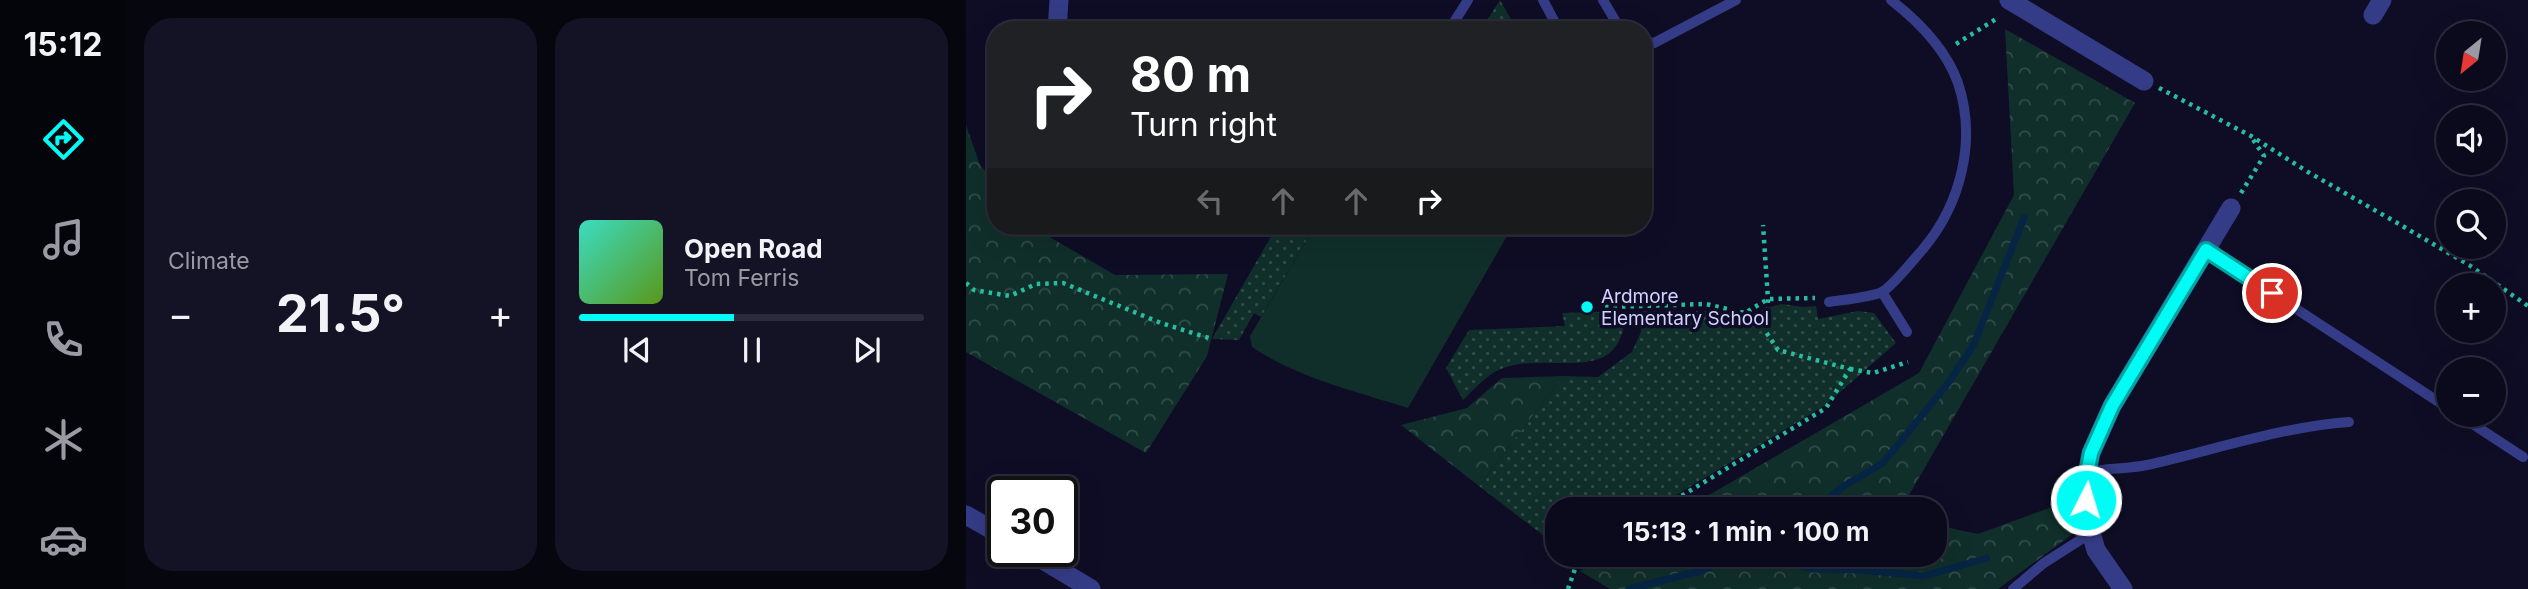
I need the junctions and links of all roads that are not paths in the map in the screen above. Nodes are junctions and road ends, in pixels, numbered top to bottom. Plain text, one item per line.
1 (1059, 0) edge
2 (1468, 0) edge
3 (1543, 0) edge
4 (1603, 0) edge
5 (1735, 0) edge
6 (1891, 0) edge
7 (2009, 0) edge
8 (1058, 21) edge
9 (1455, 21) edge
10 (1554, 21) edge
11 (1615, 21) edge
12 (1652, 42) edge
13 (2144, 81) dead end
14 (2231, 208) road end
15 (2206, 250) junction
16 (1882, 292) junction
17 (1829, 302) road end
18 (1907, 332) dead end
19 (2436, 400) edge
20 (2349, 422) dead end
21 (2477, 427) edge
22 (2523, 457) dead end
23 (2088, 472) junction
24 (966, 515) edge
25 (987, 527) edge
26 (2091, 533) junction
27 (1055, 567) edge
28 (1091, 589) edge
29 (2013, 589) edge
30 (2123, 589) edge

1 - 8 street
2 - 9 lane
3 - 10 lane
4 - 11 lane
5 - 12 lane
6 - 16 lane
7 - 13 street
14 - 15 street
15 - 19 lane
15 - 23 street
16 - 17 lane
16 - 18 lane
20 - 23 lane
21 - 22 lane
23 - 26 street
24 - 25 street
26 - 29 lane
26 - 30 street
27 - 28 street

